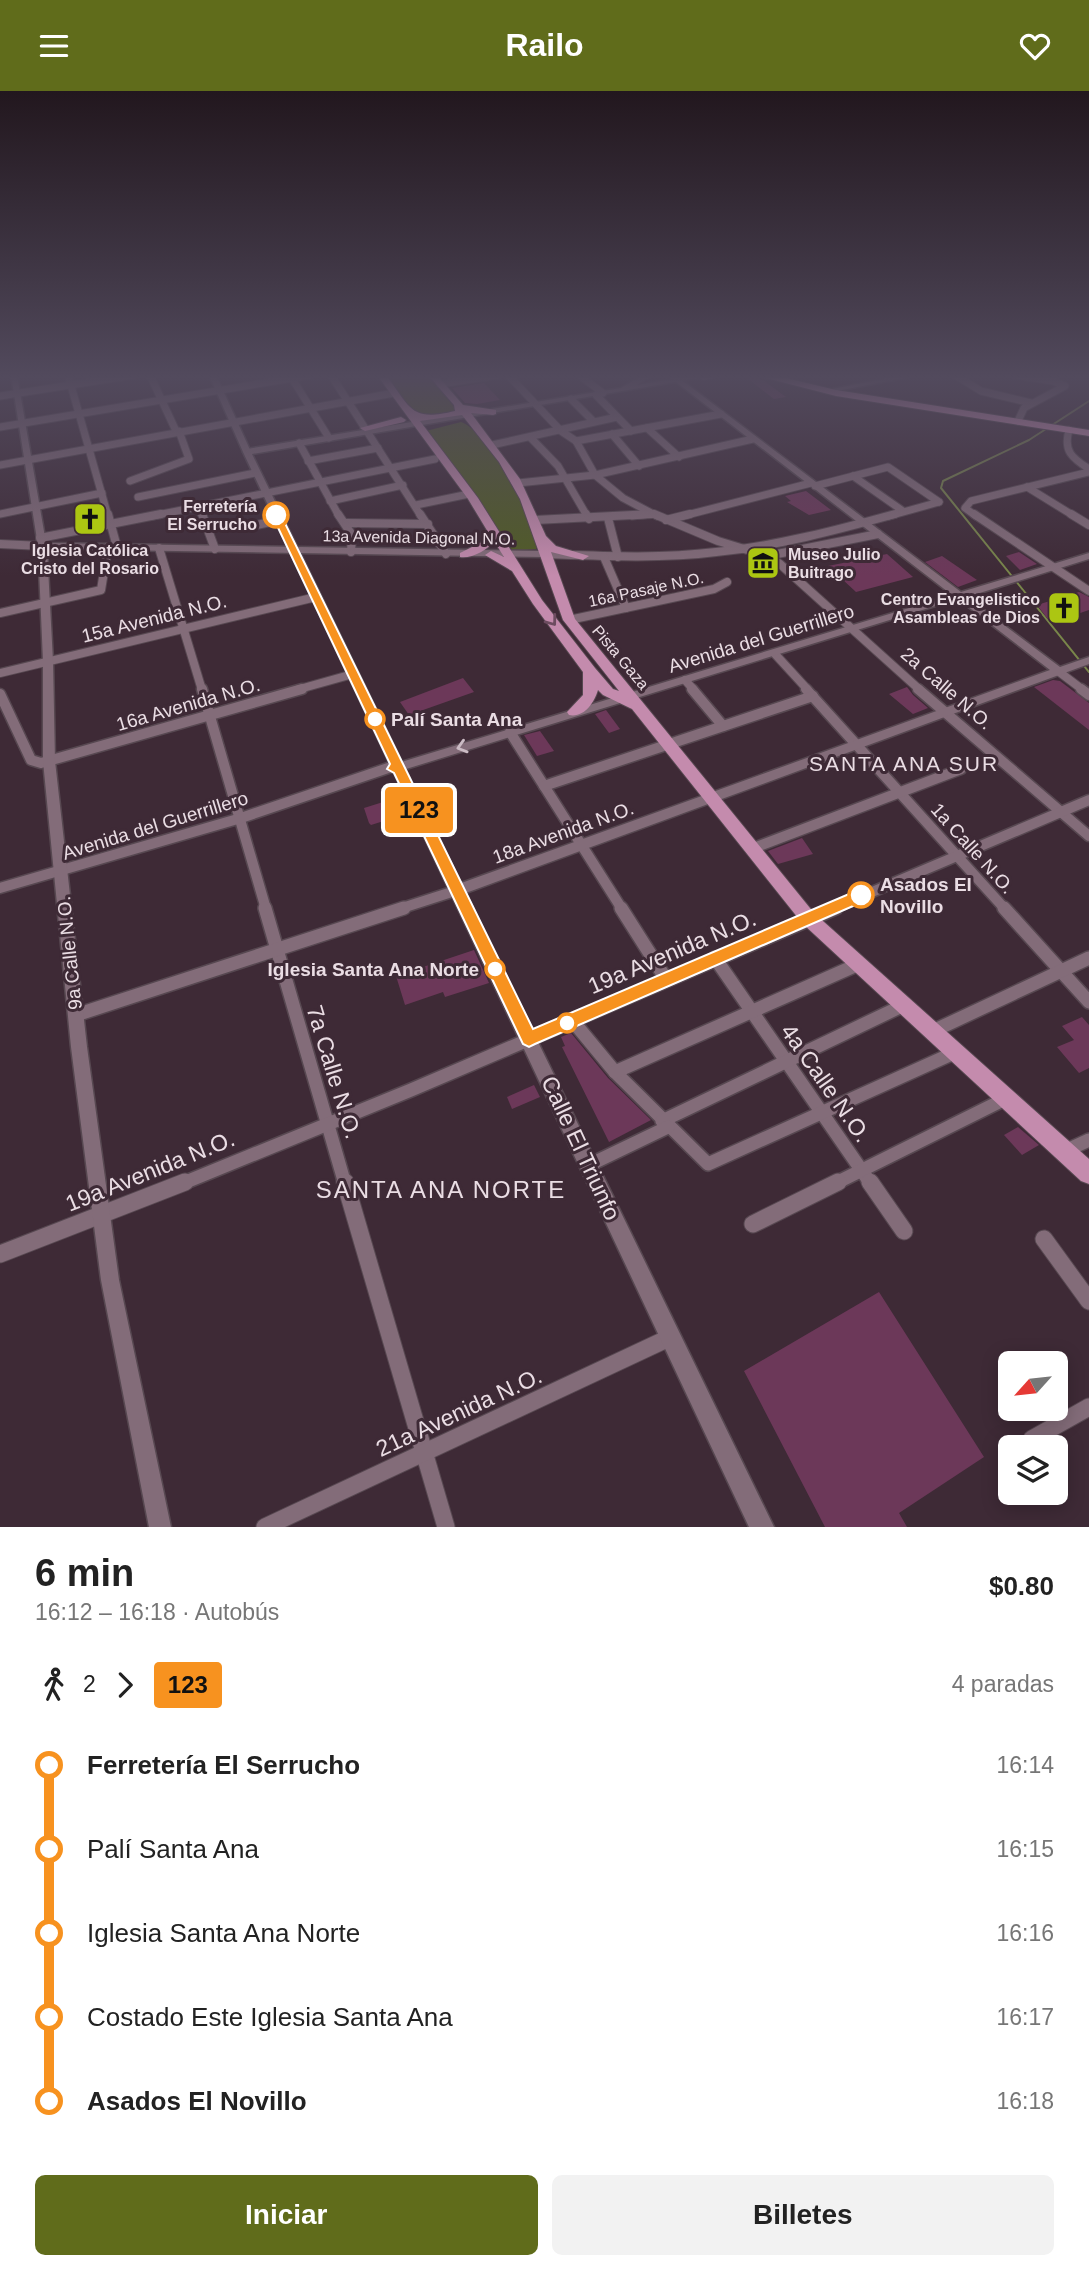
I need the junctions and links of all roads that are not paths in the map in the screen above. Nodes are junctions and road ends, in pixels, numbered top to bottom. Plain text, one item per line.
1 (25, 442) edge
2 (87, 442) edge
3 (120, 442) edge
4 (182, 442) edge
5 (242, 442) edge
6 (305, 442) edge
7 (374, 442) edge
8 (431, 442) edge
9 (490, 442) edge
10 (506, 442) edge
11 (535, 442) edge
12 (577, 442) edge
13 (619, 442) edge
14 (662, 442) edge
15 (741, 442) edge
16 (757, 442) edge
17 (1064, 442) edge
18 (299, 443) junction
19 (492, 445) junction
20 (89, 448) junction
21 (378, 448) junction
22 (247, 452) junction
23 (679, 457) junction
24 (435, 459) dead end
25 (28, 460) junction
26 (308, 461) junction
27 (0, 465) edge
28 (639, 466) junction
29 (392, 468) junction
30 (1089, 471) edge
31 (255, 473) junction
32 (595, 475) junction
33 (853, 476) junction
34 (565, 478) junction
35 (130, 481) dead end
36 (320, 483) junction
37 (518, 483) junction
38 (813, 484) junction
39 (403, 485) junction
40 (1027, 487) junction
41 (102, 493) junction
42 (265, 493) junction
43 (469, 494) junction
44 (138, 497) dead end
45 (330, 501) junction
46 (416, 505) junction
47 (35, 507) junction
48 (200, 507) junction
49 (903, 512) junction
50 (0, 514) edge
51 (652, 514) junction
52 (608, 518) junction
53 (589, 519) junction
54 (279, 520) junction
55 (535, 520) junction
56 (666, 520) junction
57 (346, 523) junction
58 (863, 523) junction
59 (111, 524) junction
60 (428, 524) junction
61 (1089, 525) edge
62 (248, 527) dead end
63 (494, 531) junction
64 (878, 534) junction
65 (539, 536) junction
66 (41, 542) junction
67 (0, 544) edge
68 (113, 547) junction
69 (159, 548) junction
70 (215, 549) junction
71 (740, 549) junction
72 (294, 550) junction
73 (351, 552) junction
74 (446, 554) junction
75 (544, 554) junction
76 (464, 555) junction
77 (491, 555) junction
78 (509, 555) junction
79 (583, 556) junction
80 (1089, 556) edge
81 (604, 557) junction
82 (618, 557) junction
83 (767, 557) junction
84 (1053, 567) junction
85 (518, 569) junction
86 (727, 582) dead end
87 (554, 583) junction
88 (1089, 591) edge
89 (959, 595) junction
90 (316, 597) junction
91 (46, 602) junction
92 (626, 608) junction
93 (0, 613) edge
94 (569, 620) junction
95 (183, 629) junction
96 (851, 630) junction
97 (775, 654) junction
98 (48, 661) junction
99 (1084, 662) edge
100 (590, 670) junction
101 (1058, 671) junction
102 (0, 673) edge
103 (353, 674) junction
104 (685, 680) junction
105 (0, 694) edge
106 (1089, 695) edge
107 (813, 696) junction
108 (630, 700) junction
109 (574, 712) junction
110 (944, 712) junction
111 (210, 716) junction
112 (723, 726) junction
113 (510, 732) junction
114 (669, 744) junction
115 (857, 745) junction
116 (49, 761) junction
117 (398, 767) junction
118 (961, 769) dead end
119 (544, 786) junction
120 (901, 794) junction
121 (711, 798) junction
122 (1089, 800) edge
123 (1061, 812) junction
124 (241, 818) junction
125 (1089, 836) edge
126 (581, 846) junction
127 (751, 849) junction
128 (957, 855) junction
129 (61, 871) junction
130 (0, 888) edge
131 (458, 890) junction
132 (808, 918) junction
133 (276, 948) junction
134 (715, 958) junction
135 (1089, 958) edge
136 (859, 964) junction
137 (1061, 971) junction
138 (666, 979) junction
139 (1089, 1002) edge
140 (904, 1005) junction
141 (751, 1012) junction
142 (76, 1016) junction
143 (572, 1020) junction
144 (933, 1031) junction
145 (529, 1039) junction
146 (956, 1052) junction
147 (786, 1062) junction
148 (615, 1072) junction
149 (1007, 1098) junction
150 (822, 1113) junction
151 (328, 1122) junction
152 (665, 1124) junction
153 (1089, 1140) edge
154 (1065, 1151) junction
155 (589, 1165) junction
156 (862, 1170) junction
157 (1089, 1173) edge
158 (101, 1216) junction
159 (753, 1224) dead end
160 (904, 1231) dead end
161 (1044, 1239) dead end
162 (0, 1254) edge
163 (1089, 1301) edge
164 (671, 1337) junction
165 (1089, 1407) edge
166 (1039, 1435) edge
167 (424, 1453) junction
168 (160, 1527) edge
169 (265, 1527) edge
170 (446, 1527) edge
171 (762, 1527) edge

1 - 25 street, 9a Calle N.O.
2 - 20 street
3 - 20 street
4 - 35 street
5 - 22 street
6 - 18 main road
7 - 21 street
8 - 43 main road, Pista Gaza
9 - 19 main road, Pista Gaza
10 - 19 street
11 - 34 street
12 - 32 street
13 - 28 street
14 - 23 street
15 - 23 street
16 - 38 street
17 - 30 street
18 - 22 main road
18 - 26 street
19 - 37 main road, Pista Gaza
20 - 25 street
20 - 41 street
21 - 26 street
21 - 29 street
22 - 31 main road, Calle El Triunfo
23 - 28 street
24 - 29 street
25 - 27 street
25 - 47 street, 9a Calle N.O.
26 - 36 street
28 - 32 street
29 - 36 street
29 - 39 street
30 - 40 street
31 - 42 main road, Calle El Triunfo
31 - 44 street
32 - 34 street
32 - 51 street, 2a Calle N.O.
33 - 38 street
33 - 49 street
33 - 49 street
34 - 37 street
34 - 53 street
36 - 42 street
36 - 45 street
37 - 55 main road, Pista Gaza
38 - 56 street
38 - 58 street
39 - 45 street
39 - 46 street
40 - 61 street
40 - 84 street
41 - 47 street
41 - 59 street
42 - 48 street
42 - 54 main road, Calle El Triunfo
43 - 46 street
43 - 63 main road, Pista Gaza
45 - 57 street
46 - 60 street
47 - 50 street
47 - 66 street, 9a Calle N.O.
48 - 59 street
48 - 70 street
49 - 58 street
51 - 52 street
51 - 56 street, 2a Calle N.O.
52 - 53 street
52 - 82 street
53 - 55 street
54 - 62 street
54 - 72 main road, Calle El Triunfo
55 - 65 main road, Pista Gaza
56 - 71 street, 2a Calle N.O.
57 - 60 street
57 - 73 street
58 - 64 street
58 - 71 street
59 - 66 street
59 - 68 street
60 - 74 street
63 - 76 main road
63 - 78 main road, Pista Gaza
64 - 83 street
64 - 89 street
65 - 75 main road, Pista Gaza
65 - 79 main road
66 - 67 street, 13a Avenida Diagonal N.O.
66 - 68 street, 13a Avenida Diagonal N.O.
66 - 91 street, 9a Calle N.O.
68 - 69 street, 13a Avenida Diagonal N.O.
68 - 91 street
69 - 70 street, 13a Avenida Diagonal N.O.
69 - 95 street, 7a Calle N.O.
70 - 72 street, 13a Avenida Diagonal N.O.
71 - 82 street
71 - 83 street, 2a Calle N.O.
72 - 73 street, 13a Avenida Diagonal N.O.
72 - 90 main road, Calle El Triunfo
73 - 74 street, 13a Avenida Diagonal N.O.
74 - 76 street, 13a Avenida Diagonal N.O.
75 - 78 street, 13a Avenida Diagonal N.O.
75 - 79 street
75 - 87 main road, Pista Gaza
76 - 77 street, 13a Avenida Diagonal N.O.
77 - 78 street, 13a Avenida Diagonal N.O.
77 - 85 main road
78 - 85 main road, Pista Gaza
79 - 81 street
79 - 87 main road
80 - 84 street, Avenida del Guerrillero
81 - 82 street
81 - 92 street
83 - 96 street, 2a Calle N.O.
84 - 88 street
84 - 89 street, Avenida del Guerrillero
85 -> 100 main road, Pista Gaza
86 - 92 street, 16a Pasaje N.O.
87 - 94 main road, Pista Gaza
89 - 96 street, Avenida del Guerrillero
89 - 101 street
90 - 95 street, 15a Avenida N.O.
90 - 103 main road, Calle El Triunfo
91 - 93 street
91 - 98 street, 9a Calle N.O.
92 - 94 street, 16a Pasaje N.O.
94 - 108 main road, Pista Gaza
95 - 98 street, 15a Avenida N.O.
95 - 111 street, 7a Calle N.O.
96 - 97 street, Avenida del Guerrillero
96 - 110 street, 2a Calle N.O.
97 - 104 street, Avenida del Guerrillero
97 - 107 street, 1a Calle N.O.
98 - 102 street, 15a Avenida N.O.
98 - 116 street, 9a Calle N.O.
99 - 101 street, 18a Avenida N.O.
100 - 108 main road, Pista Gaza
100 - 109 main road
101 - 106 street
101 - 110 street, 18a Avenida N.O.
103 - 111 street, 16a Avenida N.O.
103 - 117 main road, Calle El Triunfo
104 - 108 street, Avenida del Guerrillero
104 - 112 street
105 - 116 street, 16a Avenida N.O.
107 - 112 street
107 - 115 street, 1a Calle N.O.
108 - 109 street, Avenida del Guerrillero
108 - 114 main road
109 - 113 street, Avenida del Guerrillero
110 - 115 street, 18a Avenida N.O.
110 - 123 street, 2a Calle N.O.
111 - 116 street, 16a Avenida N.O.
111 - 124 street, 7a Calle N.O.
112 - 114 street
113 -> 117 street, Avenida del Guerrillero
113 - 119 street
114 - 119 street
114 - 121 main road
115 - 120 street, 1a Calle N.O.
115 - 121 street, 18a Avenida N.O.
116 - 129 street, 9a Calle N.O.
117 - 124 street, Avenida del Guerrillero
117 - 131 main road, Calle El Triunfo
118 - 120 street
119 - 126 street
120 - 127 street
120 - 128 street, 1a Calle N.O.
121 - 126 street, 18a Avenida N.O.
121 - 127 main road
122 - 123 street, 19a Avenida N.O.
123 - 125 street, 2a Calle N.O.
123 - 128 street, 19a Avenida N.O.
124 - 129 street, Avenida del Guerrillero
124 - 133 street, 7a Calle N.O.
126 - 131 street, 18a Avenida N.O.
126 - 138 street
127 - 132 main road
128 - 132 street, 19a Avenida N.O.
128 - 137 street, 1a Calle N.O.
129 - 130 street, Avenida del Guerrillero
129 - 142 street, 9a Calle N.O.
131 - 133 street, 18a Avenida N.O.
131 - 145 main road, Calle El Triunfo
132 - 134 street, 19a Avenida N.O.
132 - 136 main road
133 - 142 street, 18a Avenida N.O.
133 - 151 street, 7a Calle N.O.
134 - 138 street, 19a Avenida N.O.
134 - 141 street, 4a Calle N.O.
135 - 137 street
136 - 140 main road
136 - 141 street
137 - 139 street, 1a Calle N.O.
137 - 144 street
138 - 143 street, 19a Avenida N.O.
140 - 144 main road
140 - 147 street
141 - 147 street, 4a Calle N.O.
141 - 148 street
142 - 158 street, 9a Calle N.O.
143 - 145 street, 19a Avenida N.O.
143 - 148 street
144 - 146 main road
145 - 151 street, 19a Avenida N.O.
145 - 155 main road, Calle El Triunfo
146 - 149 main road
146 - 150 street
147 - 150 street, 4a Calle N.O.
147 - 152 street
148 - 152 street
149 - 154 main road
149 - 156 street
150 - 152 street
150 - 156 street, 4a Calle N.O.
151 - 158 street, 19a Avenida N.O.
151 - 167 street, 7a Calle N.O.
152 - 155 street
153 - 154 street
154 - 157 main road
155 - 164 main road, Calle El Triunfo
156 - 159 street
156 - 160 street, 4a Calle N.O.
158 - 162 street, 19a Avenida N.O.
158 - 168 street, 9a Calle N.O.
161 - 163 street
164 - 167 street, 21a Avenida N.O.
164 - 171 main road, Calle El Triunfo
165 - 166 street
167 - 169 street, 21a Avenida N.O.
167 - 170 street, 7a Calle N.O.

